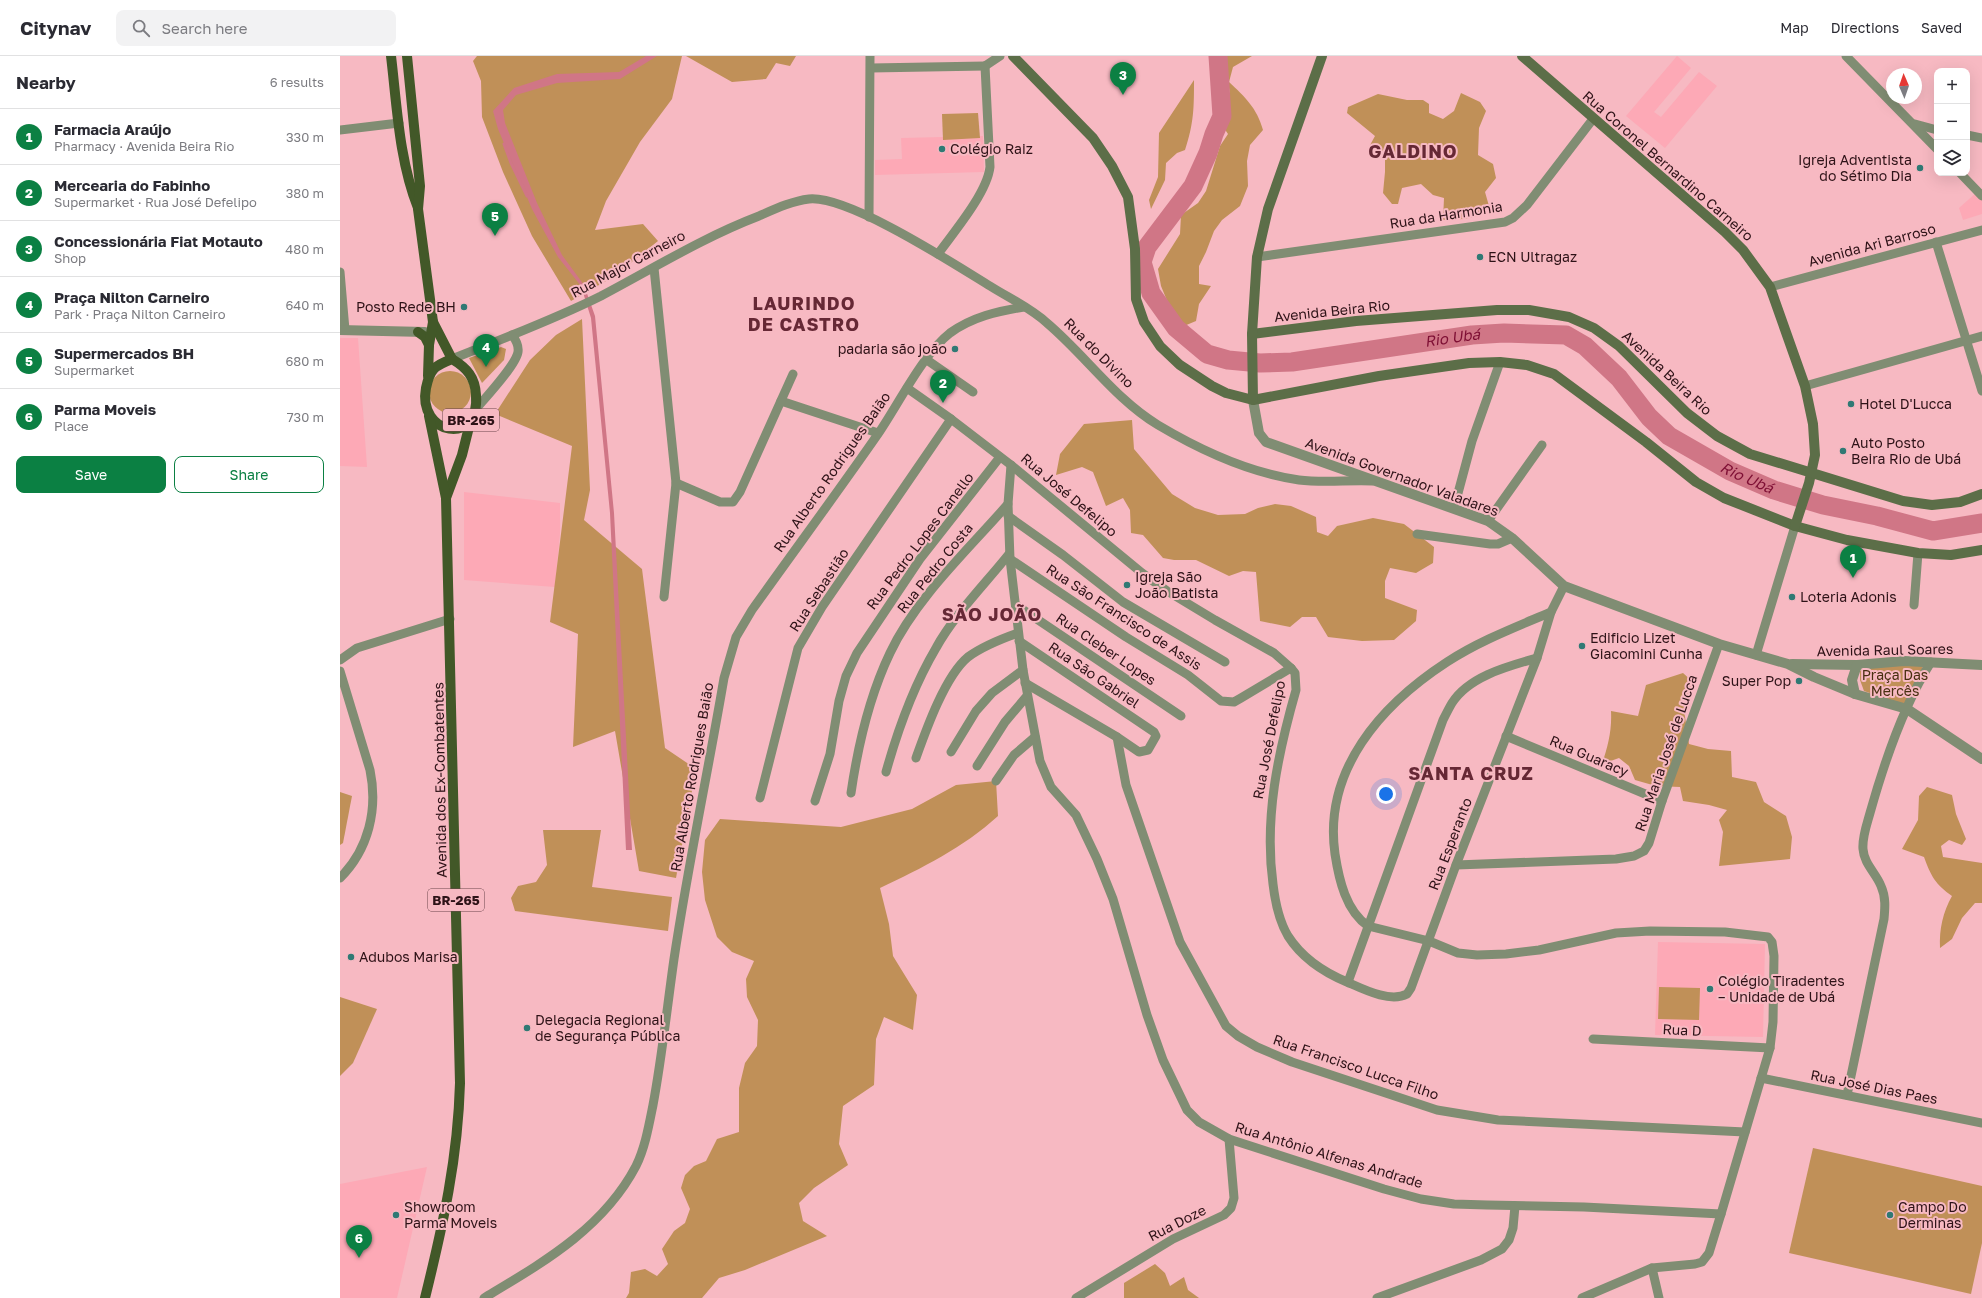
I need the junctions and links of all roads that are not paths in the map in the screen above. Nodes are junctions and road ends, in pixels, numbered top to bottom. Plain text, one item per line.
1 (391, 56) edge
2 (407, 56) edge
3 (870, 56) edge
4 (1000, 56) edge
5 (1013, 56) edge
6 (1322, 56) edge
7 (1522, 56) edge
8 (1851, 58) edge
9 (985, 66) junction
10 (871, 68) junction
11 (1593, 119) junction
12 (399, 123) junction
13 (1914, 124) junction
14 (1934, 129) edge
15 (340, 130) edge
16 (1970, 136) edge
17 (1982, 138) edge
18 (1934, 146) edge
19 (1963, 176) edge
20 (1982, 196) edge
21 (818, 199) joint
22 (418, 209) junction
23 (869, 216) junction
24 (1982, 230) edge
25 (1936, 242) junction
26 (938, 254) junction
27 (1257, 257) junction
28 (654, 268) junction
29 (340, 272) edge
30 (1770, 287) junction
31 (1024, 307) junction
32 (434, 329) junction
33 (342, 330) edge
34 (418, 332) junction
35 (1252, 334) junction
36 (512, 335) junction
37 (1982, 336) edge
38 (1967, 340) junction
39 (429, 345) junction
40 (452, 359) junction
41 (927, 360) junction
42 (1500, 362) junction
43 (793, 374) dead end
44 (428, 376) junction
45 (1805, 386) junction
46 (907, 388) junction
47 (1982, 391) edge
48 (973, 392) dead end
49 (1253, 396) junction
50 (781, 401) junction
51 (476, 409) junction
52 (429, 416) junction
53 (951, 419) junction
54 (470, 423) junction
55 (878, 433) junction
56 (1542, 445) dead end
57 (1000, 457) junction
58 (1011, 464) junction
59 (1812, 473) junction
60 (1373, 481) junction
61 (676, 483) junction
62 (1982, 494) edge
63 (446, 498) junction
64 (1008, 504) junction
65 (1454, 508) junction
66 (1008, 516) junction
67 (1488, 521) junction
68 (1795, 526) junction
69 (1417, 534) dead end
70 (1512, 538) junction
71 (1982, 550) edge
72 (1918, 554) junction
73 (1009, 556) junction
74 (1564, 586) junction
75 (664, 597) dead end
76 (1016, 605) junction
77 (1914, 605) dead end
78 (1551, 612) junction
79 (450, 619) junction
80 (1018, 637) junction
81 (1719, 644) junction
82 (1756, 655) junction
83 (1537, 658) junction
84 (340, 660) edge
85 (1225, 662) dead end
86 (1931, 662) junction
87 (1788, 664) junction
88 (1857, 665) junction
89 (1982, 665) edge
90 (1291, 668) junction
91 (1023, 670) junction
92 (340, 672) edge
93 (1025, 683) junction
94 (1855, 694) junction
95 (1027, 696) junction
96 (1907, 709) junction
97 (1181, 716) dead end
98 (1506, 736) junction
99 (1036, 737) junction
100 (1117, 737) junction
101 (951, 752) dead end
102 (916, 758) dead end
103 (1982, 759) edge
104 (977, 766) dead end
105 (886, 772) dead end
106 (996, 781) dead end
107 (851, 793) dead end
108 (760, 798) dead end
109 (1662, 801) junction
110 (815, 802) dead end
111 (1456, 865) junction
112 (340, 878) edge
113 (1368, 926) junction
114 (1429, 942) junction
115 (1348, 982) junction
116 (1407, 994) joint
117 (1594, 1039) dead end
118 (1770, 1048) junction
119 (1761, 1078) junction
120 (1847, 1095) junction
121 (1982, 1123) edge
122 (1745, 1132) junction
123 (1229, 1139) junction
124 (1515, 1206) junction
125 (1721, 1214) junction
126 (1652, 1268) junction
127 (425, 1298) edge
128 (484, 1298) edge
129 (1076, 1298) edge
130 (1377, 1298) edge
131 (1582, 1298) edge
132 (1659, 1298) edge

1 - 12 main road, BR-265
2 - 22 main road, BR-265
3 - 10 street
4 - 9 street
5 - 49 main road
6 - 27 main road
7 - 11 main road, Rua Coronel Bernardino Carneiro
8 - 13 street
9 - 10 street
9 - 26 street
10 - 23 street
11 - 27 street, Rua da Harmonia
11 - 30 main road, Rua Coronel Bernardino Carneiro
12 - 15 street
12 - 22 main road, BR-265
13 - 14 street
13 - 18 street
16 - 17 street
19 - 20 street
21 - 23 street, Rua do Divino
21 - 28 street, Rua Major Carneiro
22 - 32 main road, BR-265
23 - 26 street, Rua do Divino
24 - 25 street, Avenida Ari Barroso
25 - 30 street, Avenida Ari Barroso
25 - 38 street
26 - 31 street, Rua do Divino
27 - 35 main road
28 - 36 street, Rua Major Carneiro
28 - 61 street
29 - 33 street
30 - 45 main road, Rua Coronel Bernardino Carneiro
31 - 41 street, Rua Alberto Rodrigues Baião
31 - 60 street, Rua do Divino
32 - 34 street
32 - 39 main road, BR-265
32 - 40 main road, BR-265
33 - 34 street
34 - 39 main road
35 - 49 main road
35 - 59 main road, Avenida Beira Rio
36 - 40 street, Rua Major Carneiro
36 - 51 street
37 - 38 street
38 - 45 street
38 - 47 street
39 - 44 main road, BR-265
40 - 44 main road
40 - 51 main road, BR-265
41 - 46 street, Rua Alberto Rodrigues Baião
41 - 48 street
42 - 49 main road
42 - 65 street
42 - 68 main road
43 - 50 street
44 - 52 main road, BR-265
45 - 59 main road, Rua Coronel Bernardino Carneiro
46 - 53 street, Rua José Defelipo
46 - 55 street, Rua Alberto Rodrigues Baião
49 - 60 street, Avenida Governador Valadares
50 - 55 street
50 - 61 street
51 - 54 main road, BR-265
52 - 54 main road, BR-265
52 - 63 main road, Avenida dos Ex-Combatentes / BR-265
53 - 57 street, Rua José Defelipo
53 - 108 street, Rua Sebastião
54 - 63 main road, Avenida dos Ex-Combatentes / BR-265
55 - 128 street, Rua Alberto Rodrigues Baião
56 - 67 street
57 - 58 street, Rua José Defelipo
57 - 110 street, Rua Pedro Lopes Canello
58 - 64 street, Rua Antônio Alfenas Andrade
58 - 90 street, Rua José Defelipo
59 - 62 main road, Avenida Beira Rio
59 - 68 main road, Rua Coronel Bernardino Carneiro
60 - 65 street, Avenida Governador Valadares
61 - 75 street
63 - 79 main road, Avenida dos Ex-Combatentes / BR-265
64 - 66 street, Rua Antônio Alfenas Andrade
64 - 107 street, Rua Pedro Costa
65 - 67 street, Avenida Governador Valadares
66 - 73 street, Rua Antônio Alfenas Andrade
66 - 85 street
67 - 70 street, Avenida Governador Valadares
68 - 72 main road
68 - 82 street
69 - 70 street
70 - 74 street, Avenida Governador Valadares
71 - 72 main road
72 - 77 street
73 - 76 street, Rua Antônio Alfenas Andrade
73 - 90 street, Rua São Francisco de Assis
73 - 105 street
74 - 78 street, Rua Esperanto
74 - 81 street, Avenida Governador Valadares
76 - 80 street, Rua Antônio Alfenas Andrade
76 - 97 street, Rua Cleber Lopes
78 - 83 street, Rua Esperanto
78 - 113 street
79 - 84 street
79 - 127 main road, Avenida dos Ex-Combatentes / BR-265
80 - 91 street, Rua Antônio Alfenas Andrade
80 - 100 street, Rua São Gabriel
80 - 102 street
81 - 82 street, Avenida Governador Valadares
81 - 109 street, Rua Maria José de Lucca
82 - 87 street, Avenida Governador Valadares
83 - 98 street, Rua Esperanto
83 - 113 street
86 - 88 street, Avenida Raul Soares
86 - 89 street, Avenida Raul Soares
86 - 96 street
87 - 88 street, Avenida Raul Soares
87 - 94 street
88 - 94 street
90 - 115 street, Rua José Defelipo
91 - 93 street, Rua Antônio Alfenas Andrade
91 - 101 street
92 - 112 street
93 - 95 street, Rua Antônio Alfenas Andrade
93 - 100 street
94 - 96 street
95 - 99 street, Rua Antônio Alfenas Andrade
95 - 104 street
96 - 103 street
96 - 120 street
98 - 109 street, Rua Guaracy
98 - 111 street, Rua Esperanto
99 - 106 street
99 - 123 street, Rua Antônio Alfenas Andrade
100 - 122 street, Rua Francisco Lucca Filho
109 - 111 street, Rua Maria José de Lucca
111 - 114 street, Rua Esperanto
113 - 114 street
113 - 115 street
114 - 116 street, Rua Esperanto
114 - 118 street
115 - 116 street, Rua José Defelipo
117 - 118 street, Rua D
118 - 119 street
119 - 120 street, Rua José Dias Paes
119 - 122 street
120 - 121 street, Rua José Dias Paes
122 - 125 street
123 - 124 street, Rua Antônio Alfenas Andrade
123 - 129 street, Rua Doze
124 - 125 street, Rua Antônio Alfenas Andrade
124 - 130 street
125 - 126 street
126 - 131 street
126 - 132 street

